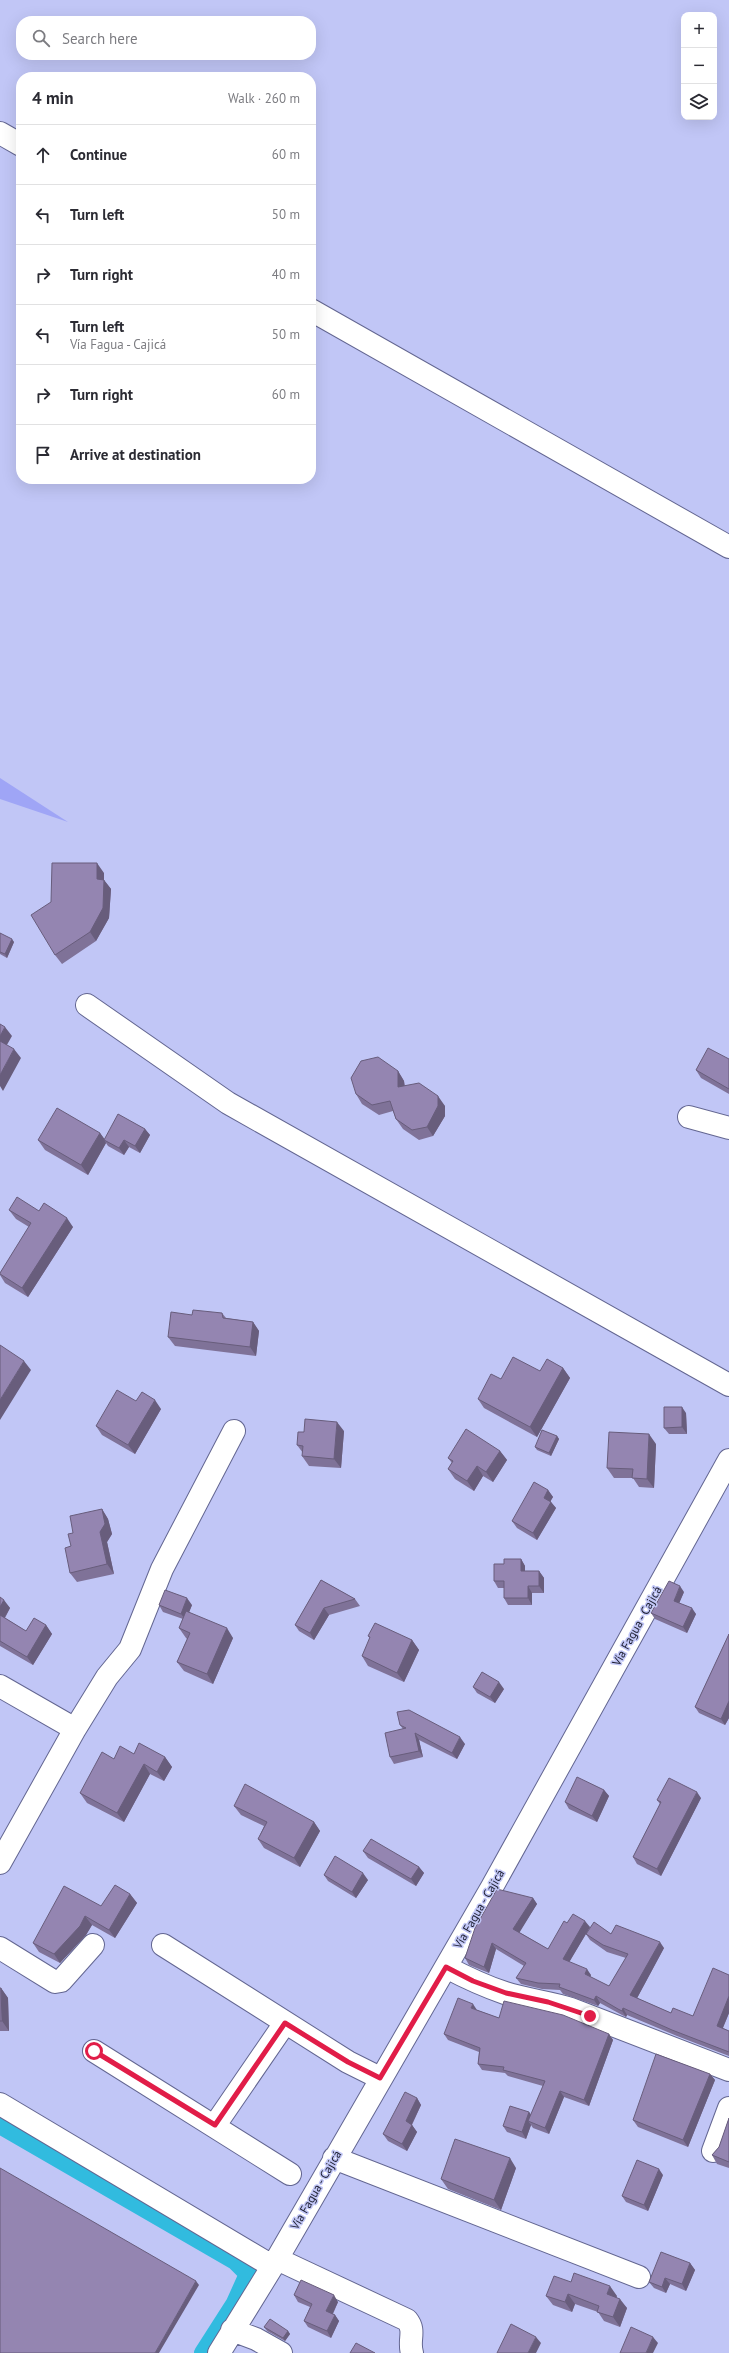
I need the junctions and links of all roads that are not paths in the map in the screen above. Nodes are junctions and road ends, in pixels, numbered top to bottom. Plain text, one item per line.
1 (0, 133) edge
2 (16, 142) edge
3 (316, 313) edge
4 (729, 547) edge
5 (87, 1005) dead end
6 (688, 1117) dead end
7 (729, 1128) edge
8 (729, 1385) edge
9 (234, 1431) dead end
10 (729, 1460) edge
11 (0, 1686) edge
12 (76, 1729) junction
13 (0, 1863) edge
14 (93, 1945) dead end
15 (163, 1945) dead end
16 (0, 1948) edge
17 (446, 1967) junction
18 (285, 2023) junction
19 (94, 2051) dead end
20 (729, 2070) edge
21 (380, 2078) junction
22 (0, 2104) edge
23 (729, 2108) edge
24 (215, 2125) junction
25 (713, 2151) edge
26 (334, 2158) junction
27 (290, 2174) dead end
28 (275, 2262) junction
29 (639, 2277) dead end
30 (232, 2330) junction
31 (219, 2353) edge
32 (280, 2353) edge
33 (412, 2353) edge

1 - 2 street
3 - 4 street
5 - 8 street
6 - 7 street
9 - 12 street
10 - 17 street, Vía Fagua - Cajicá
11 - 12 street
12 - 13 street
14 - 16 street
15 - 18 street
17 - 20 street
17 - 21 street, Vía Fagua - Cajicá
18 - 21 street
18 - 24 street
19 - 24 street
21 - 26 street, Vía Fagua - Cajicá
22 - 28 street
23 - 25 street
24 - 27 street
26 - 28 street, Vía Fagua - Cajicá
26 - 29 street
28 - 30 street, Vía Fagua - Cajicá
28 - 33 street
30 - 31 street, Vía Fagua - Cajicá
30 - 32 street

